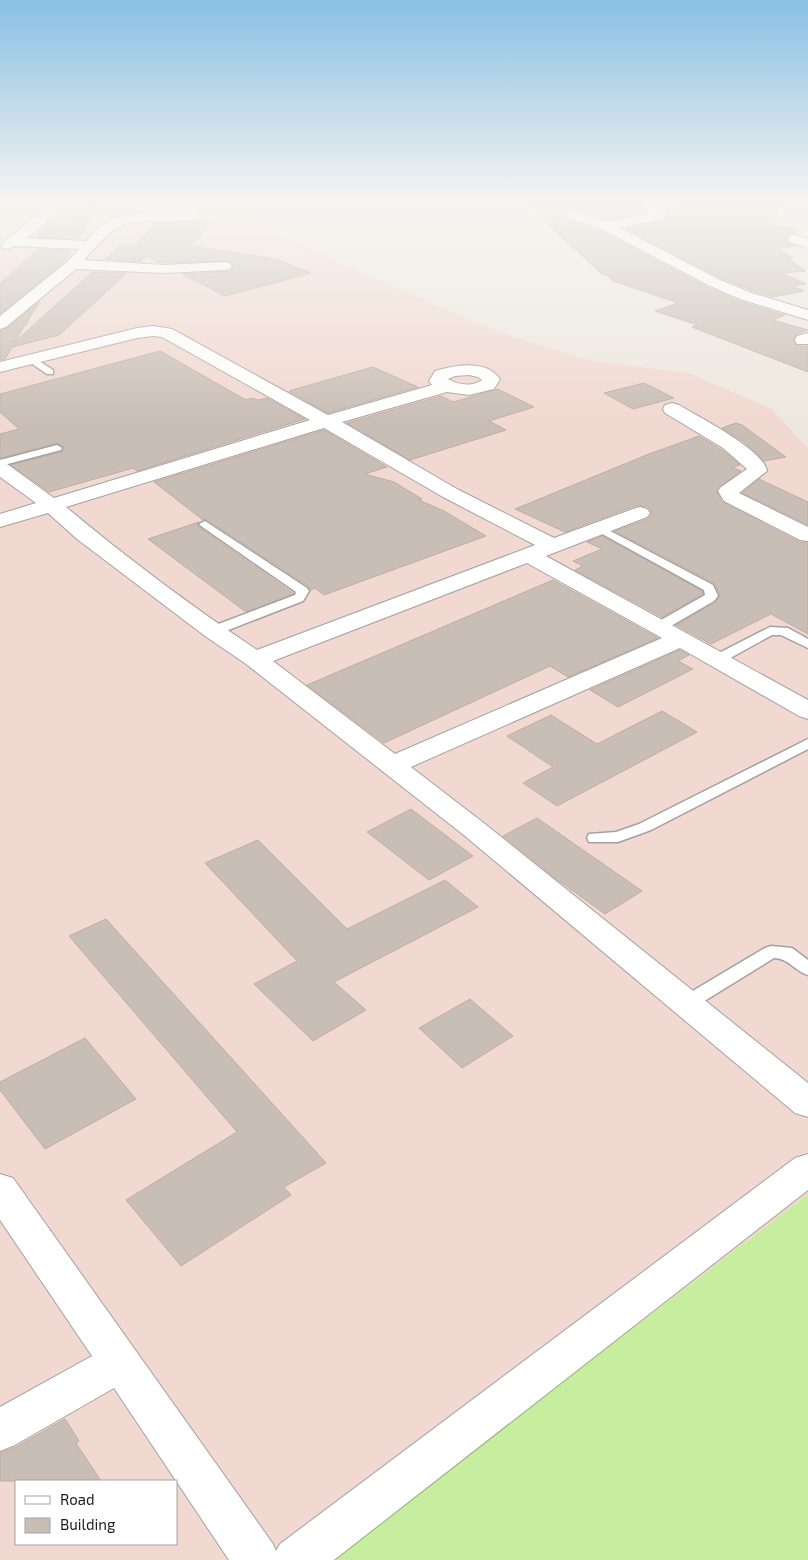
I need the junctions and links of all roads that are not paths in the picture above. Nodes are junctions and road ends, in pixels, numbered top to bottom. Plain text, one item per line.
1 (57, 277) edge
2 (705, 277) edge
3 (808, 304) edge
4 (788, 309) junction
5 (808, 315) edge
6 (0, 324) edge
7 (31, 359) junction
8 (0, 368) edge
9 (50, 372) dead end
10 (445, 387) dead end
11 (672, 409) dead end
12 (326, 421) junction
13 (57, 448) dead end
14 (3, 472) edge
15 (51, 505) junction
16 (640, 513) dead end
17 (0, 520) edge
18 (204, 524) dead end
19 (599, 528) junction
20 (808, 535) edge
21 (554, 546) junction
22 (530, 556) junction
23 (213, 631) junction
24 (670, 633) junction
25 (808, 644) edge
26 (255, 659) junction
27 (718, 659) junction
28 (808, 711) edge
29 (808, 743) edge
30 (391, 766) junction
31 (595, 838) dead end
32 (808, 969) edge
33 (687, 1003) junction
34 (808, 1103) edge
35 (808, 1169) edge
36 (0, 1188) edge
37 (121, 1362) junction
38 (0, 1430) edge
39 (257, 1560) edge
40 (296, 1560) edge

1 - 6 street
2 - 4 street
3 - 4 street
4 - 5 street
7 - 8 street
7 - 9 lane
7 - 12 street
10 - 12 street
11 - 20 street
12 - 15 street
12 - 21 street
13 - 14 lane
14 - 15 street
15 - 17 street
15 - 23 street
16 - 19 street
18 - 23 lane
19 - 21 street
19 - 24 lane
21 - 22 street
22 - 24 street
22 - 26 street
23 - 26 street
24 - 27 street
24 - 30 street
25 - 27 lane
26 - 30 street
27 - 28 street
29 - 31 lane
30 - 33 street
32 - 33 lane
33 - 34 street
35 - 40 street
36 - 37 street
37 - 38 street
37 - 39 street

